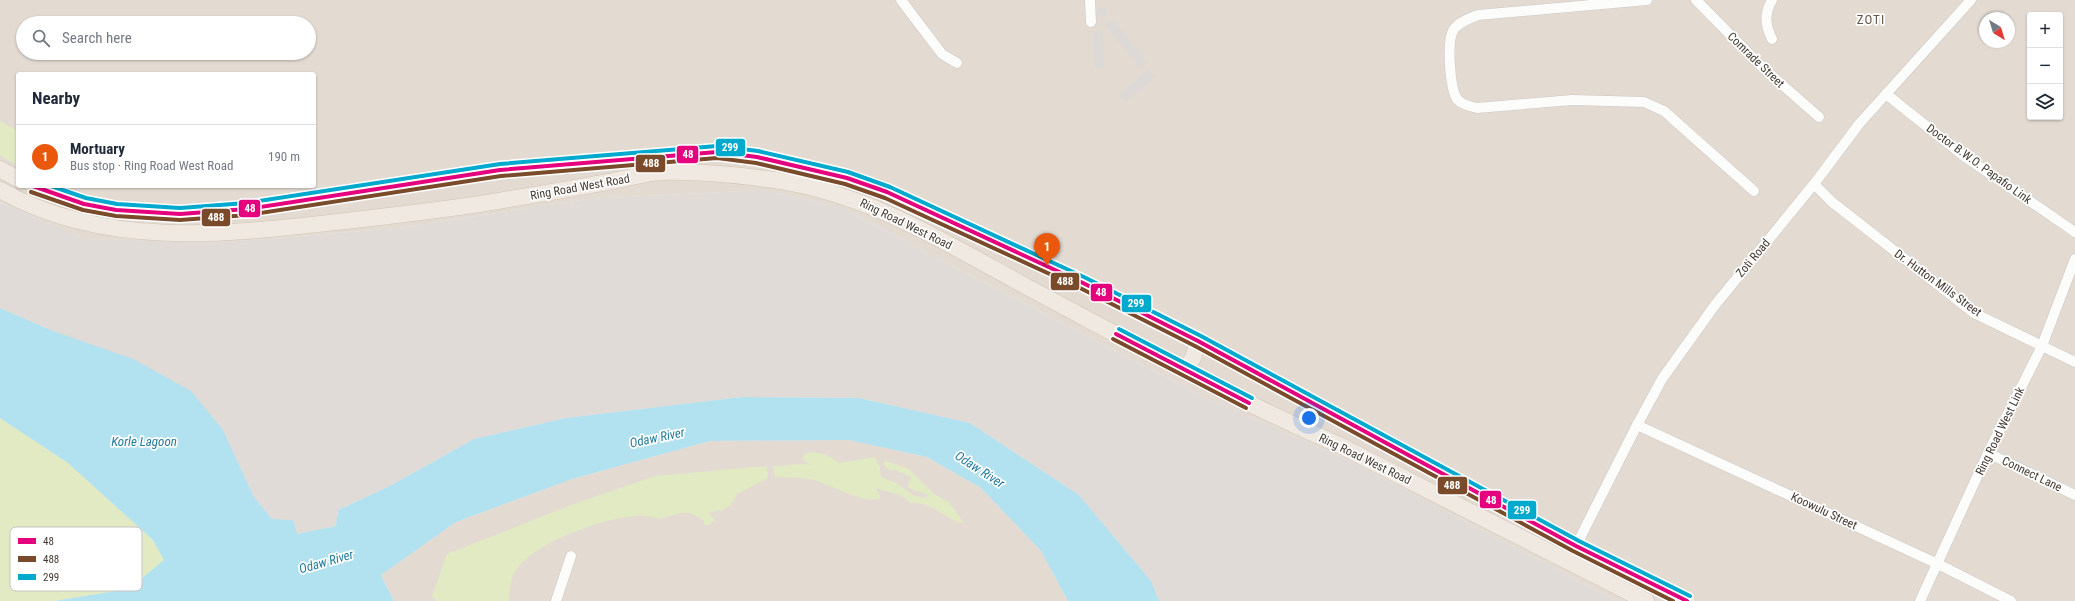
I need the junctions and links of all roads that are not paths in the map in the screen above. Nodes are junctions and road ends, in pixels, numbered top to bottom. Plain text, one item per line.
1 (901, 0) edge
2 (1090, 0) edge
3 (1647, 0) edge
4 (1696, 0) edge
5 (1772, 0) edge
6 (1971, 0) edge
7 (1091, 22) dead end
8 (1772, 39) dead end
9 (957, 63) dead end
10 (1886, 94) junction
11 (1818, 117) dead end
12 (0, 168) edge
13 (16, 178) edge
14 (1814, 184) junction
15 (38, 188) edge
16 (0, 190) edge
17 (1754, 191) dead end
18 (2075, 232) edge
19 (2075, 259) edge
20 (1198, 341) junction
21 (2042, 346) junction
22 (2075, 362) edge
23 (1184, 371) junction
24 (1637, 425) junction
25 (1988, 453) junction
26 (2075, 495) edge
27 (1576, 546) junction
28 (571, 556) dead end
29 (1938, 564) junction
30 (556, 601) edge
31 (1646, 601) edge
32 (1687, 601) edge
33 (1920, 601) edge
34 (2010, 601) edge

1 - 9 street
2 - 7 street
3 - 17 street
4 - 11 street, Comrade Street
5 - 8 street
6 - 10 street, Zoti Road
10 - 14 street, Zoti Road
10 - 18 street, Doctor B.W.O. Papafio Link
12 - 13 main road
14 - 21 street, Dr. Hutton Mills Street
14 - 24 street, Zoti Road
15 - 20 main road, Ring Road West Road
16 - 23 main road, Ring Road West Road
19 - 21 street, Ring Road West Link
20 - 23 main road
20 - 27 main road, Ring Road West Road
21 - 22 street, Dr. Hutton Mills Street
21 - 25 street, Ring Road West Link
23 - 31 main road, Ring Road West Road
24 - 27 street, Zoti Road
24 - 29 street, Koowulu Street
25 - 26 street, Connect Lane
25 - 29 street, Ring Road West Link
27 - 32 main road, Ring Road West Road
28 - 30 street
29 - 33 street, Ring Road West Link
29 - 34 street, Koowulu Street

